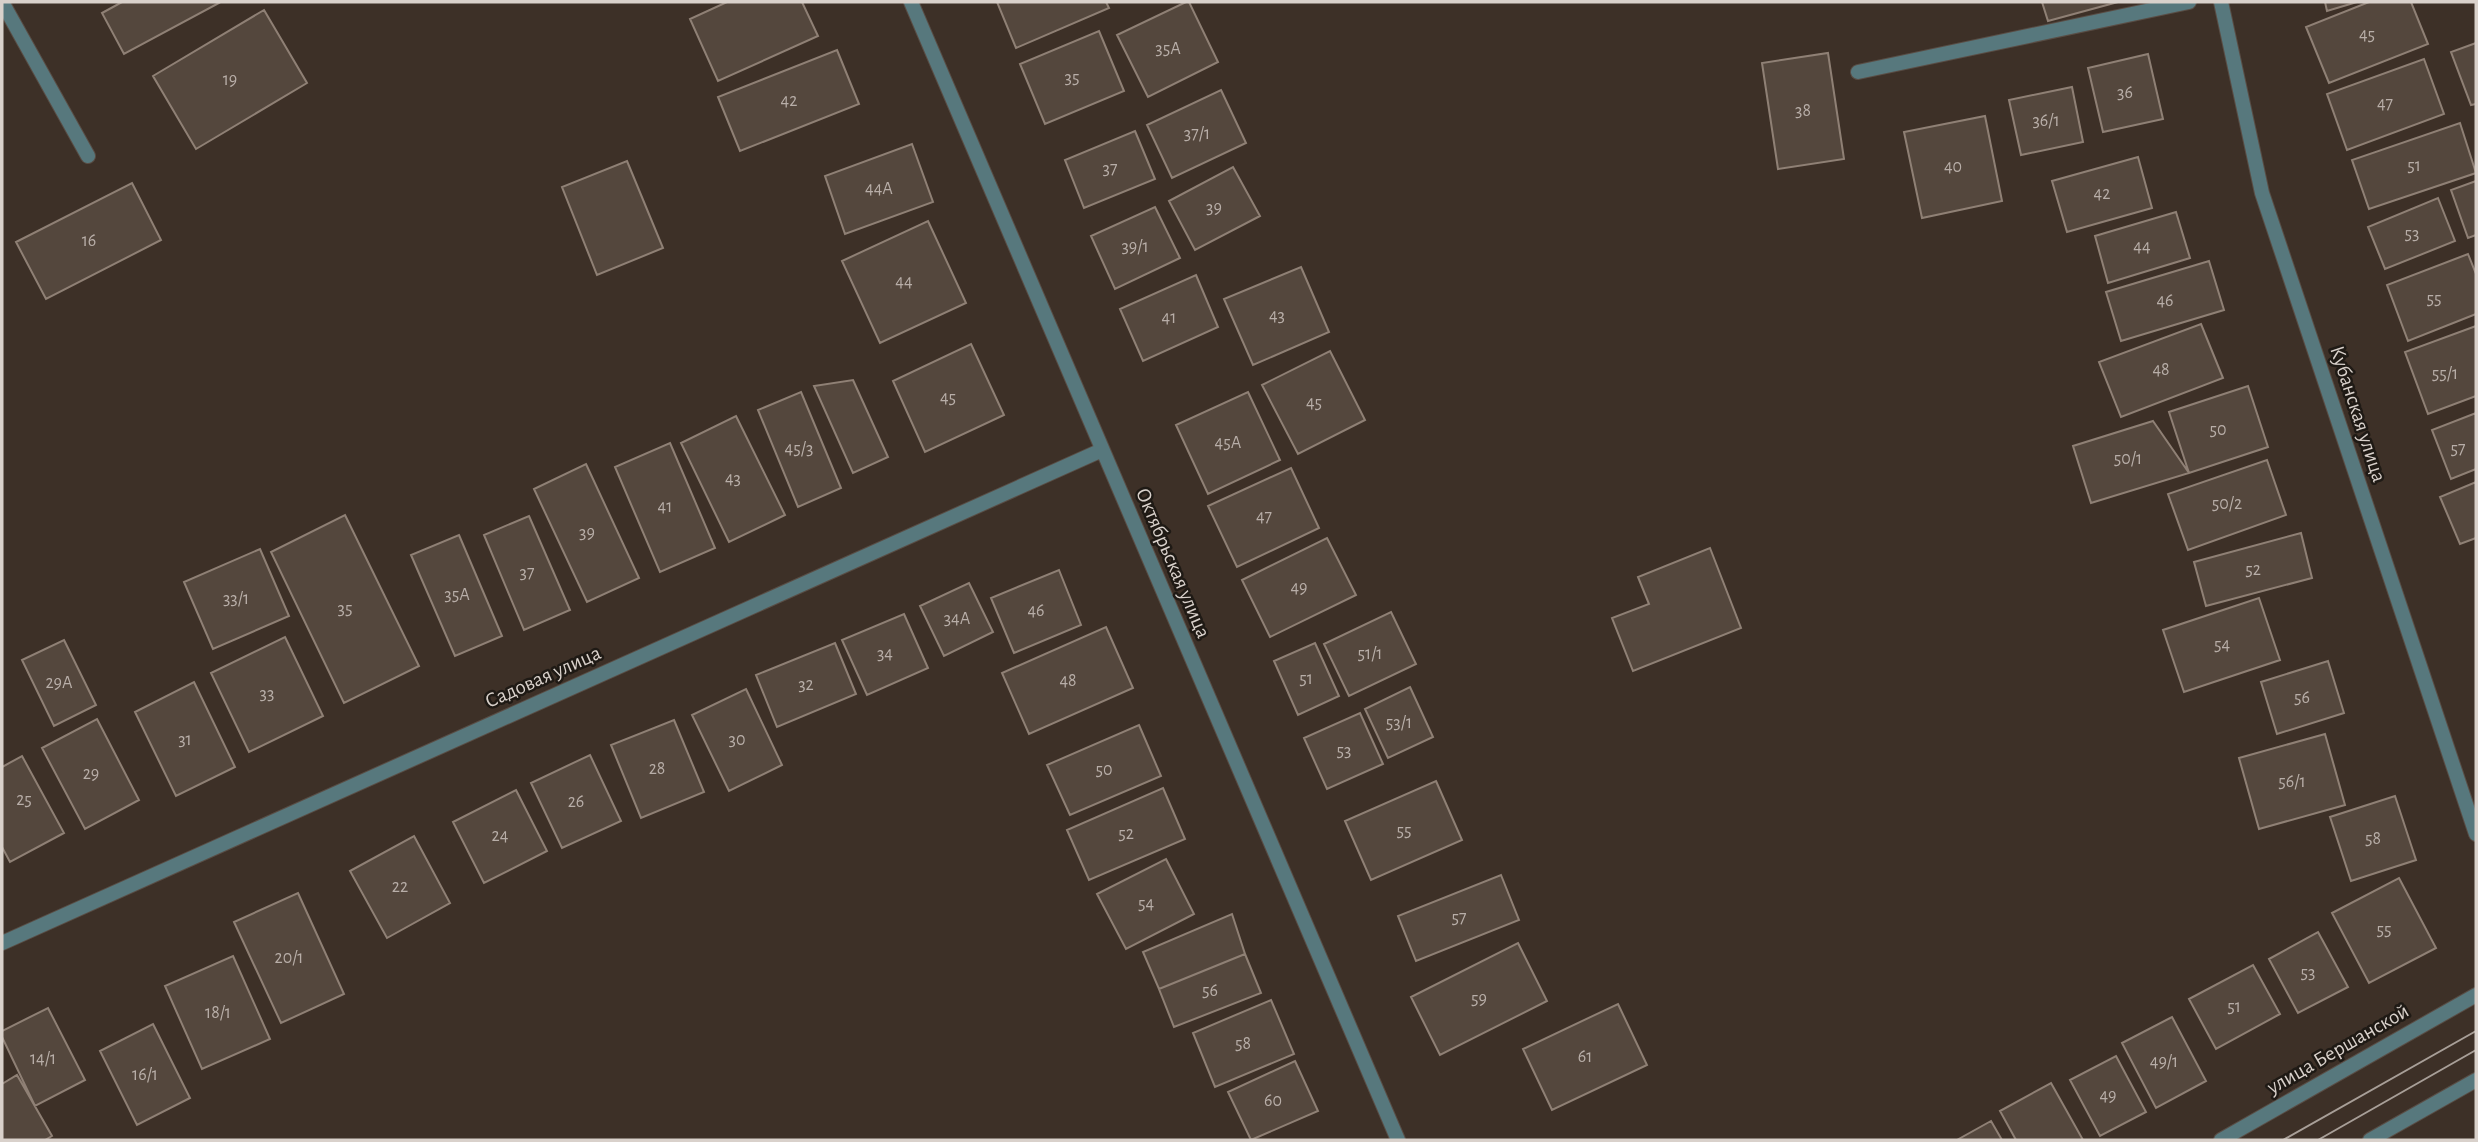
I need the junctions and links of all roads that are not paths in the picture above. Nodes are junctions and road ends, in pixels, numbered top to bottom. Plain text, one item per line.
1 (2, 2) edge
2 (911, 2) edge
3 (2189, 2) edge
4 (2221, 2) edge
5 (1858, 72) dead end
6 (89, 156) dead end
7 (1102, 450) junction
8 (2476, 834) edge
9 (2, 943) edge
10 (2476, 995) edge
11 (2476, 1080) edge
12 (1398, 1140) edge
13 (2221, 1140) edge
14 (2370, 1140) edge

1 - 6 street
2 - 7 street, Октябрьская улица
3 - 5 street
4 - 8 street, Кубанская улица
7 - 9 street, Садовая улица
7 - 12 street, Октябрьская улица
10 - 13 street, улица Бершанской
11 - 14 street

